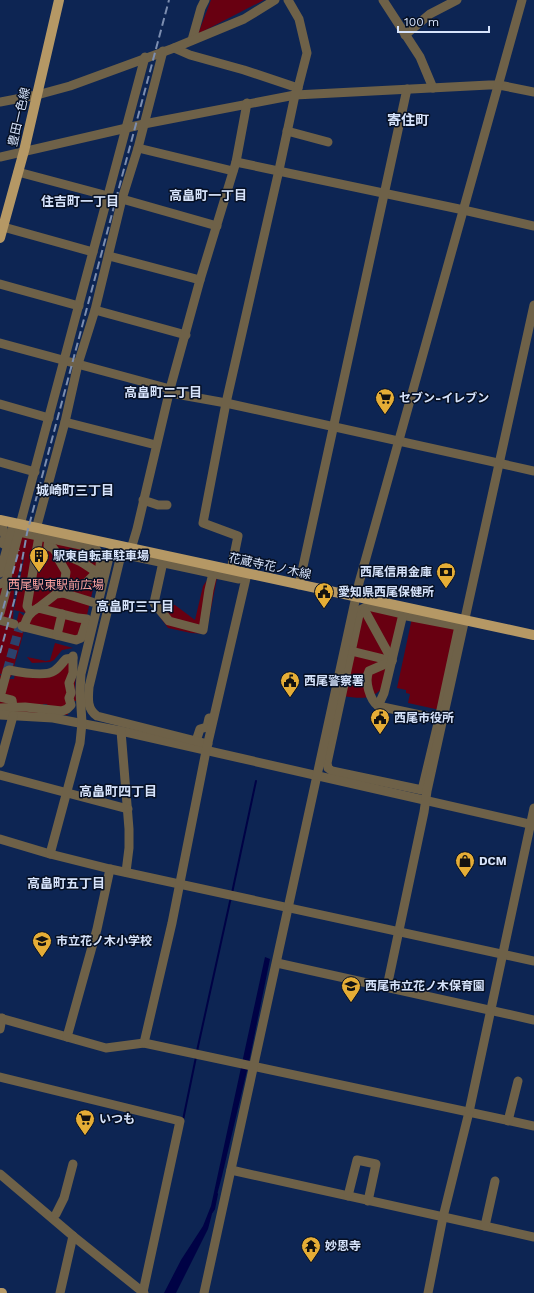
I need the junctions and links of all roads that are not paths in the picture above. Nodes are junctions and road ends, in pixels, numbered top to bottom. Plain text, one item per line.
1 (59, 0) edge
2 (204, 0) edge
3 (275, 0) edge
4 (288, 0) edge
5 (383, 0) edge
6 (457, 0) edge
7 (522, 0) edge
8 (405, 35) junction
9 (192, 40) junction
10 (174, 48) junction
11 (163, 51) junction
12 (145, 58) junction
13 (499, 85) junction
14 (433, 88) junction
15 (407, 89) junction
16 (297, 91) junction
17 (534, 92) edge
18 (37, 95) junction
19 (0, 102) edge
20 (247, 103) junction
21 (144, 124) junction
22 (127, 128) junction
23 (288, 131) junction
24 (328, 142) dead end
25 (138, 148) junction
26 (24, 152) junction
27 (0, 157) edge
28 (236, 162) junction
29 (280, 170) junction
30 (18, 172) junction
31 (233, 172) junction
32 (384, 193) junction
33 (108, 196) junction
34 (122, 199) junction
35 (464, 210) junction
36 (2, 226) edge
37 (217, 226) junction
38 (534, 226) edge
39 (0, 238) edge
40 (93, 252) junction
41 (109, 256) junction
42 (200, 280) junction
43 (0, 284) edge
44 (534, 305) edge
45 (79, 306) junction
46 (95, 310) junction
47 (186, 335) junction
48 (0, 343) edge
49 (64, 360) junction
50 (78, 364) junction
51 (170, 389) junction
52 (226, 403) junction
53 (0, 404) edge
54 (49, 418) junction
55 (65, 422) junction
56 (334, 428) junction
57 (400, 442) junction
58 (156, 446) junction
59 (0, 462) edge
60 (499, 463) junction
61 (534, 471) edge
62 (35, 472) junction
63 (143, 500) junction
64 (167, 505) dead end
65 (0, 520) edge
66 (17, 524) junction
67 (0, 527) edge
68 (38, 532) junction
69 (49, 538) junction
70 (112, 545) junction
71 (131, 549) junction
72 (0, 555) edge
73 (60, 556) junction
74 (163, 562) junction
75 (231, 570) junction
76 (98, 572) junction
77 (0, 573) edge
78 (213, 573) junction
79 (242, 577) junction
80 (3, 582) edge
81 (299, 585) junction
82 (63, 592) junction
83 (356, 597) junction
84 (92, 602) junction
85 (34, 610) junction
86 (365, 611) dead end
87 (0, 612) edge
88 (62, 614) junction
89 (403, 614) junction
90 (87, 619) junction
91 (0, 620) edge
92 (465, 621) junction
93 (20, 626) junction
94 (57, 635) junction
95 (534, 635) edge
96 (351, 651) junction
97 (392, 661) junction
98 (0, 698) edge
99 (378, 706) junction
100 (0, 708) edge
101 (13, 711) junction
102 (0, 714) edge
103 (439, 719) junction
104 (82, 723) junction
105 (121, 731) junction
106 (196, 741) junction
107 (207, 748) junction
108 (0, 762) edge
109 (0, 774) edge
110 (317, 776) junction
111 (67, 792) junction
112 (426, 801) junction
113 (534, 808) edge
114 (128, 809) junction
115 (532, 825) edge
116 (0, 839) edge
117 (50, 854) junction
118 (110, 869) junction
119 (126, 872) junction
120 (180, 884) junction
121 (289, 908) junction
122 (399, 931) junction
123 (503, 954) junction
124 (534, 961) edge
125 (277, 963) junction
126 (387, 988) junction
127 (491, 1011) junction
128 (1, 1018) edge
129 (534, 1020) edge
130 (0, 1029) edge
131 (67, 1037) junction
132 (144, 1043) junction
133 (254, 1066) junction
134 (0, 1076) edge
135 (518, 1081) dead end
136 (469, 1112) junction
137 (508, 1121) junction
138 (534, 1126) edge
139 (73, 1164) dead end
140 (231, 1170) junction
141 (0, 1174) edge
142 (495, 1181) dead end
143 (348, 1196) junction
144 (368, 1201) junction
145 (56, 1214) dead end
146 (443, 1217) junction
147 (485, 1226) junction
148 (73, 1236) junction
149 (534, 1237) edge
150 (60, 1293) edge
151 (143, 1293) edge
152 (204, 1293) edge
153 (428, 1293) edge

1 - 18 main road, 豊田一色線
2 - 9 street
3 - 9 street
4 - 16 street
5 - 8 street
6 - 8 street
7 - 13 street
8 - 14 street
9 - 10 street
10 - 11 street
10 - 16 street
11 - 12 street
11 - 21 street
12 - 18 street
12 - 22 street
13 - 14 street
13 - 17 street
13 - 35 street
14 - 15 street
15 - 16 street
15 - 32 street
16 - 20 street
16 - 23 street
18 - 19 street
18 - 26 main road, 豊田一色線
20 - 21 street
20 - 28 street
21 - 22 street
21 - 25 street
22 - 26 street
22 - 33 street
23 - 24 street
23 - 29 street
25 - 31 street
25 - 34 street
26 - 27 street
26 - 30 main road, 豊田一色線
28 - 29 street
28 - 31 street
29 - 32 street
29 - 52 street
30 - 33 street
30 - 36 main road, 豊田一色線
31 - 37 street
32 - 35 street
32 - 56 street
33 - 40 street
34 - 37 street
34 - 41 street
35 - 38 street
35 - 57 street
36 - 39 main road, 豊田一色線
36 - 40 street
37 - 42 street
40 - 45 street
41 - 42 street
41 - 46 street
42 - 47 street
43 - 45 street
44 - 60 street
45 - 49 street
46 - 47 street
46 - 50 street
47 - 51 street
48 - 49 street
49 - 50 street
49 - 54 street
50 - 51 street
50 - 55 street
51 - 52 street
51 - 58 street
52 - 56 street
52 - 75 street
53 - 54 street
54 - 62 street
55 - 58 street
55 - 68 street
56 - 57 street
56 - 81 street
57 - 60 street
57 - 83 street
58 - 63 street
59 - 62 street
60 - 61 street
60 - 92 street
62 - 66 street
63 - 64 street
63 - 71 street
65 - 66 main road, 花蔵寺花ノ木線
66 - 68 main road, 花蔵寺花ノ木線
66 - 77 street
67 - 72 street
68 - 69 street
68 - 70 main road, 花蔵寺花ノ木線
68 - 80 street
68 - 85 street
69 - 73 street
69 - 76 street
70 - 71 main road, 花蔵寺花ノ木線
70 - 104 street
71 - 75 main road, 花蔵寺花ノ木線
73 - 76 street
73 - 82 street
74 - 78 street
74 - 78 street
74 - 106 street
75 - 79 main road, 花蔵寺花ノ木線
76 - 82 street
76 - 84 street
78 - 79 street
79 - 81 main road, 花蔵寺花ノ木線
79 - 106 street
79 - 107 street
80 - 87 street
81 - 83 main road, 花蔵寺花ノ木線
82 - 84 street
82 - 85 street
83 - 92 main road, 花蔵寺花ノ木線
83 - 110 street
84 - 90 street
85 - 88 street
85 - 93 street
86 - 97 street
88 - 90 street
88 - 94 street
89 - 96 street
89 - 97 street
89 - 103 street
90 - 94 street
91 - 93 street
92 - 95 main road, 花蔵寺花ノ木線
92 - 112 street
93 - 94 street
96 - 97 street
96 - 103 street
97 - 99 street
97 - 99 street
98 - 101 street
98 - 101 street
99 - 103 street
100 - 101 street
101 - 102 street
101 - 104 street
101 - 108 street
104 - 105 street
104 - 111 street
105 - 107 street
105 - 114 street
106 - 107 street
107 - 110 street
107 - 120 street
109 - 111 street
110 - 112 street
110 - 121 street
111 - 114 street
111 - 117 street
112 - 115 street
112 - 122 street
113 - 115 street
114 - 119 street
115 - 123 street
116 - 117 street
117 - 118 street
118 - 119 street
118 - 131 street
119 - 120 street
120 - 121 street
120 - 132 street
121 - 122 street
121 - 125 street
122 - 123 street
122 - 126 street
123 - 124 street
123 - 127 street
125 - 126 street
125 - 133 street
126 - 127 street
127 - 129 street
127 - 136 street
128 - 130 street
128 - 131 street
131 - 132 street
132 - 133 street
133 - 136 street
133 - 140 street
134 - 151 street
135 - 137 street
136 - 137 street
136 - 146 street
137 - 138 street
139 - 145 street
140 - 143 street
140 - 152 street
141 - 148 street
142 - 147 street
143 - 144 street
143 - 144 street
144 - 146 street
146 - 147 street
146 - 153 street
147 - 149 street
148 - 150 street
148 - 151 street

